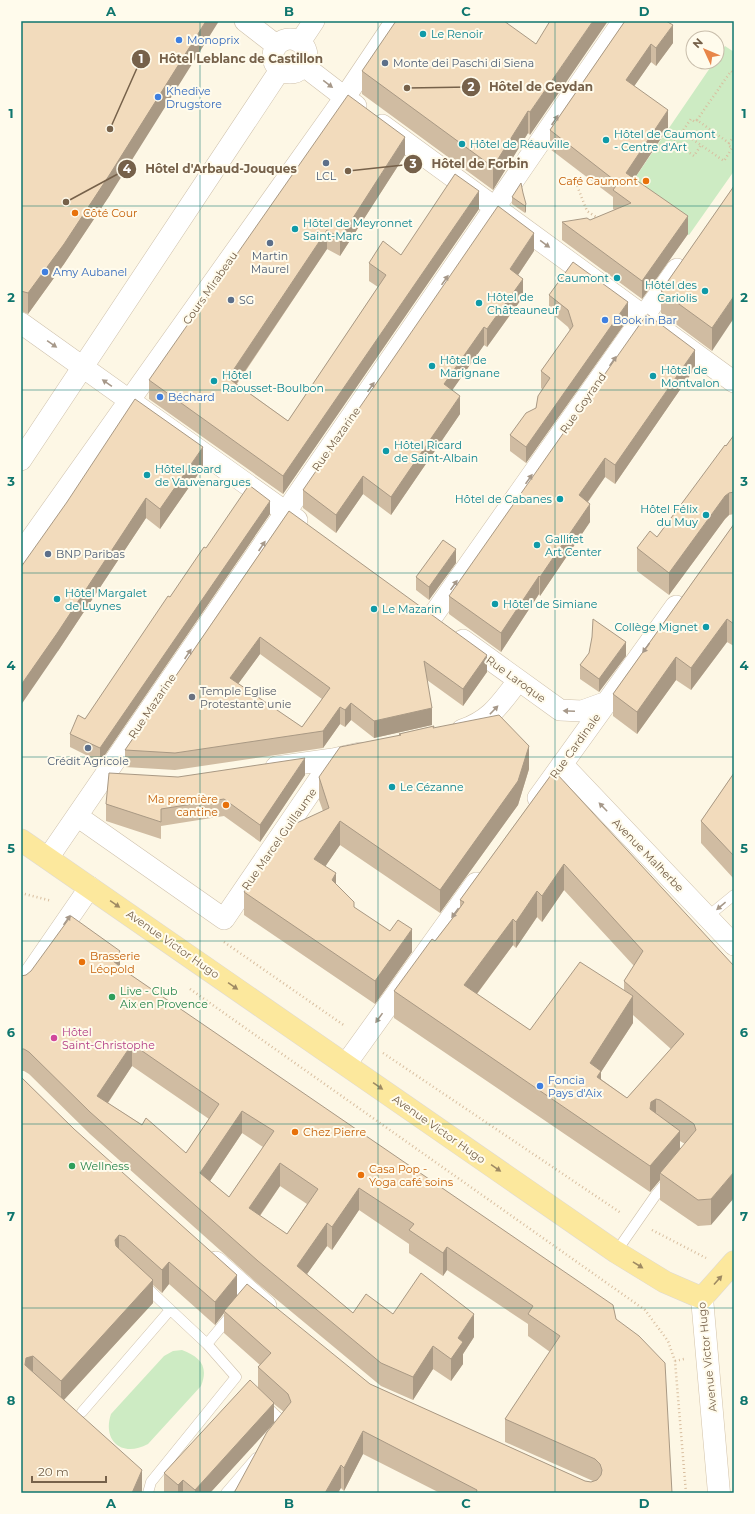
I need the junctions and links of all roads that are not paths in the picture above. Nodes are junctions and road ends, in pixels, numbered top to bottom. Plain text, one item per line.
1 (245, 21) edge
2 (314, 21) edge
3 (396, 21) edge
4 (623, 21) edge
5 (300, 42) junction
6 (276, 45) junction
7 (304, 66) junction
8 (280, 70) junction
9 (345, 97) junction
10 (495, 208) junction
11 (689, 252) edge
12 (644, 316) junction
13 (21, 323) edge
14 (83, 366) junction
15 (734, 382) edge
16 (132, 400) junction
17 (21, 460) edge
18 (286, 511) junction
19 (311, 530) edge
20 (21, 553) edge
21 (688, 589) edge
22 (425, 612) joint
23 (518, 681) junction
24 (607, 702) junction
25 (441, 736) edge
26 (379, 749) edge
27 (333, 760) junction
28 (562, 764) junction
29 (254, 770) edge
30 (103, 778) junction
31 (125, 779) edge
32 (77, 816) junction
33 (525, 816) edge
34 (21, 840) edge
35 (48, 858) junction
36 (488, 867) edge
37 (90, 887) junction
38 (734, 895) edge
39 (707, 917) junction
40 (733, 942) edge
41 (21, 987) edge
42 (346, 1064) junction
43 (675, 1173) edge
44 (203, 1251) edge
45 (616, 1252) junction
46 (734, 1262) edge
47 (137, 1279) edge
48 (245, 1298) junction
49 (702, 1298) junction
50 (170, 1310) junction
51 (280, 1317) edge
52 (207, 1344) junction
53 (236, 1377) junction
54 (246, 1386) edge
55 (256, 1396) edge
56 (82, 1412) dead end
57 (275, 1435) edge
58 (260, 1453) edge
59 (148, 1490) edge
60 (226, 1493) edge
61 (719, 1493) edge

1 - 6 street
2 - 5 street
3 - 9 street, Cours Mirabeau
10 -> 4 street, Rue Mazarine
5 - 6 street
5 - 7 street
6 - 8 street
7 - 8 street
7 -> 9 street
8 - 14 street
9 - 10 street
9 - 16 street, Cours Mirabeau
10 -> 12 street
18 -> 10 street, Rue Mazarine
11 - 12 street, Rue Goyrand
12 - 15 street
22 -> 12 street, Rue Goyrand
13 -> 14 street
16 -> 14 street
14 - 17 street
16 - 18 street
16 - 20 street, Cours Mirabeau
18 - 19 street
30 -> 18 street, Rue Mazarine
21 -> 24 street, Rue Cardinale
22 - 23 street, Rue Laroque
24 -> 23 street, Rue Laroque
25 -> 23 street
24 - 28 street, Rue Cardinale
26 - 27 street
27 - 29 street
27 - 32 street, Rue Marcel Guillaume
28 - 33 street, Rue Cardinale
39 -> 28 street, Avenue Malherbe
30 - 31 street
30 - 32 street, Rue Mazarine
32 - 35 street, Rue Mazarine
34 - 35 main road, Avenue Victor Hugo
35 - 37 main road, Avenue Victor Hugo
36 -> 42 street
41 -> 37 street
37 -> 42 main road, Avenue Victor Hugo
38 -> 39 lane
39 - 40 street, Avenue Malherbe
42 -> 45 main road, Avenue Victor Hugo
43 - 45 lane
44 - 48 street
45 -> 49 main road, Avenue Victor Hugo
49 -> 46 main road
47 - 50 lane
48 - 51 street
48 - 52 lane
49 - 61 main road, Avenue Victor Hugo
50 - 52 lane
50 - 56 lane
52 - 53 lane
53 - 54 lane
53 - 59 lane
55 - 57 lane
58 - 60 lane

